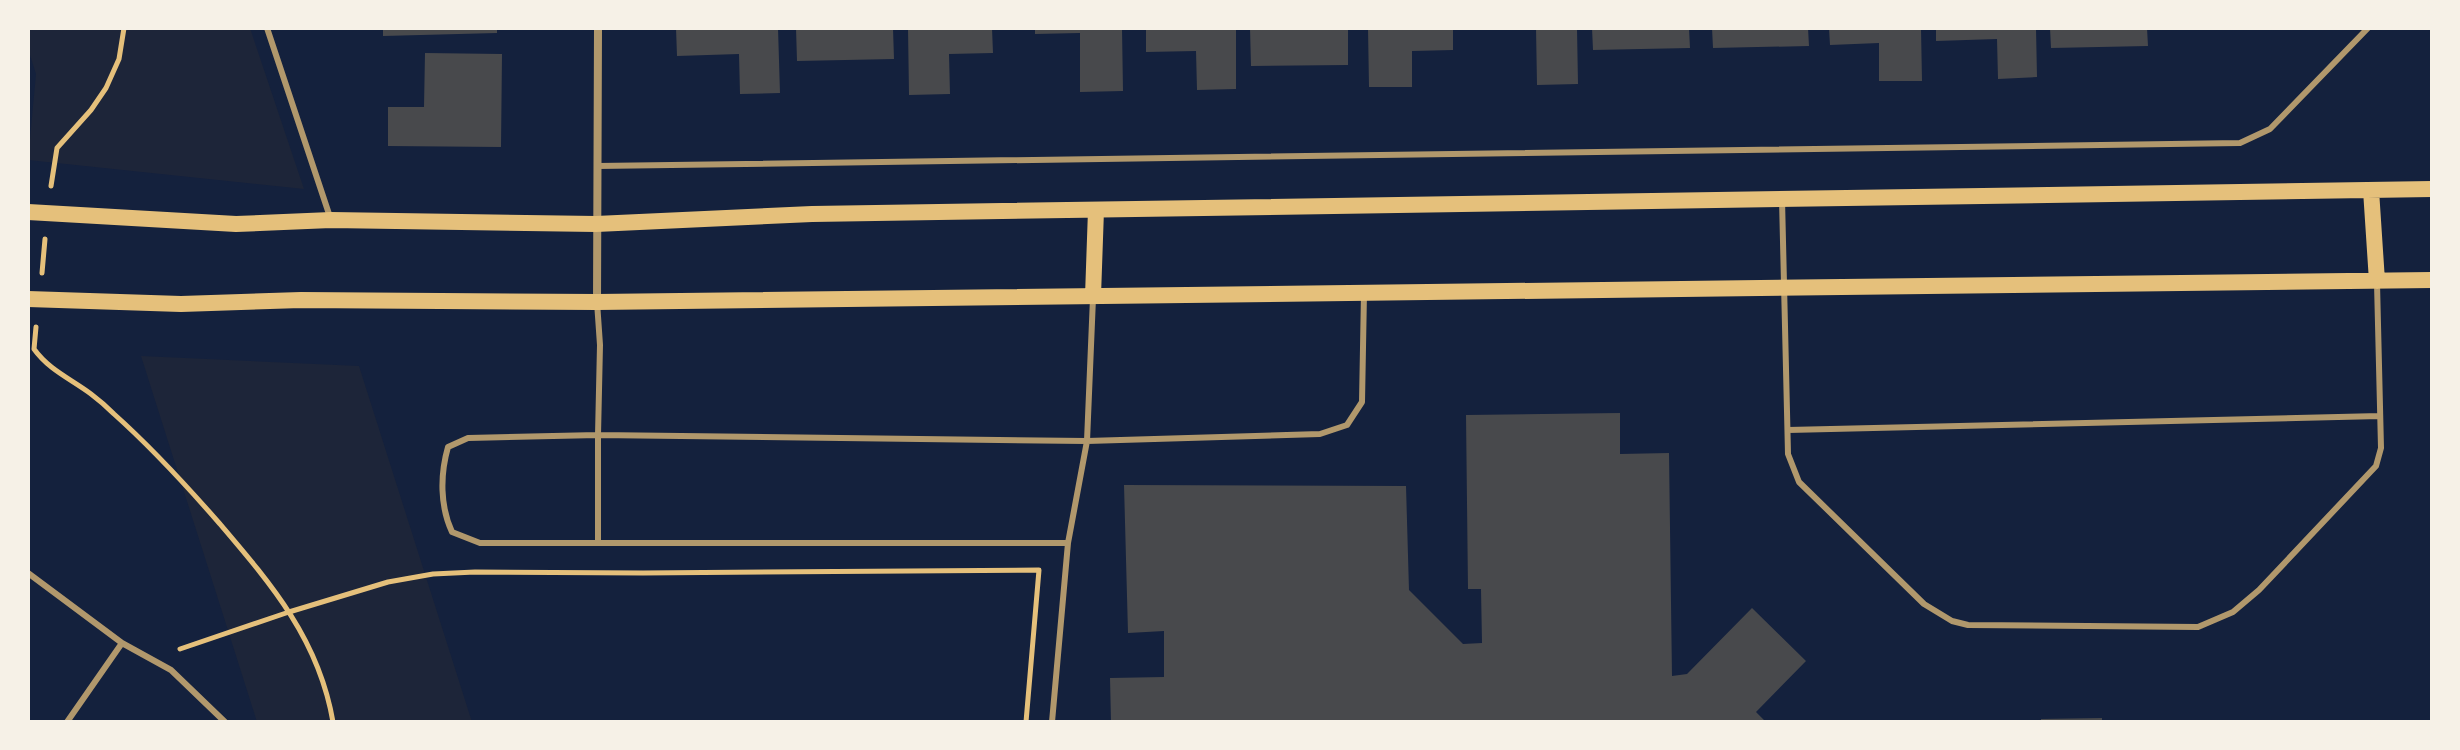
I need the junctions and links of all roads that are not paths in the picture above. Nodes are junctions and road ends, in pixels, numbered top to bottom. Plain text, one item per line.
1 (267, 28) edge
2 (598, 28) edge
3 (2368, 28) edge
4 (597, 166) junction
5 (2432, 189) edge
6 (2371, 190) junction
7 (1782, 199) junction
8 (1096, 210) junction
9 (28, 212) edge
10 (331, 220) junction
11 (596, 224) junction
12 (2432, 280) edge
13 (2377, 281) junction
14 (1784, 288) junction
15 (1364, 293) junction
16 (1093, 296) junction
17 (34, 299) edge
18 (597, 302) junction
19 (2380, 416) junction
20 (1788, 430) junction
21 (598, 435) junction
22 (1087, 441) junction
23 (598, 543) junction
24 (1068, 543) junction
25 (28, 573) edge
26 (122, 643) junction
27 (67, 722) edge
28 (225, 722) edge
29 (1052, 722) edge

1 - 10 lane
2 - 4 street
3 - 4 lane
4 - 11 street
5 - 6 main road
6 - 7 main road
6 - 13 main road
7 - 8 main road
7 - 14 lane
8 - 11 main road
8 - 16 main road
9 - 10 main road
10 - 11 main road
11 - 18 street
12 - 13 main road
13 - 14 main road
13 - 19 lane
14 - 15 main road
14 - 20 lane
15 - 16 main road
15 - 22 lane
16 - 18 main road
16 - 22 lane
17 - 18 main road
18 - 21 lane
19 - 20 lane
19 - 20 lane
21 - 22 lane
21 - 23 lane
21 - 23 lane
22 - 24 lane
23 - 24 lane
24 - 29 lane
25 - 26 lane
26 - 27 lane
26 - 28 lane

